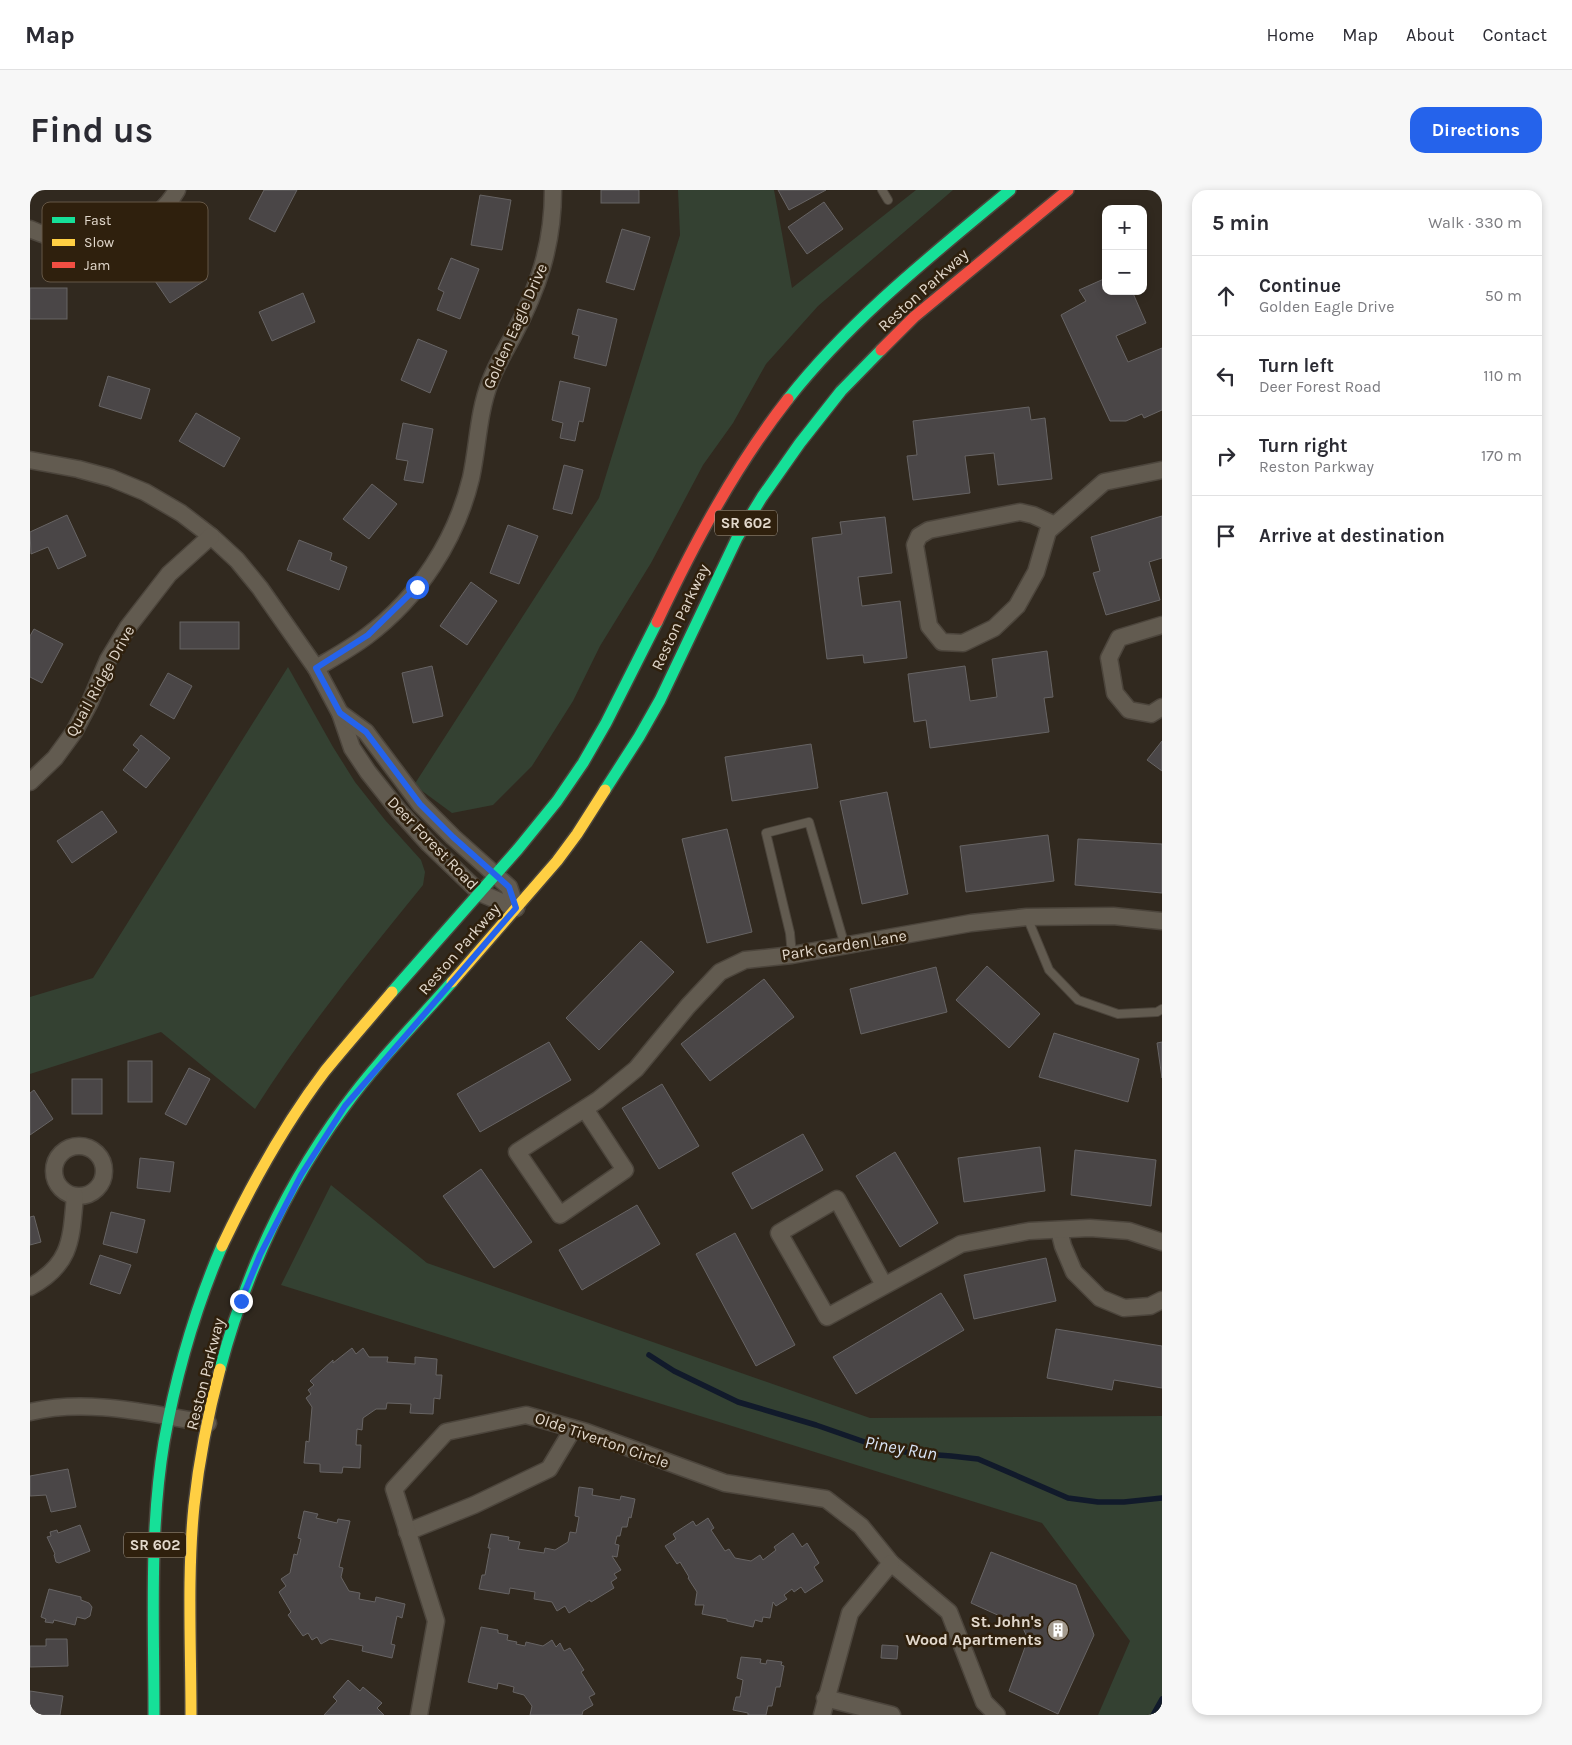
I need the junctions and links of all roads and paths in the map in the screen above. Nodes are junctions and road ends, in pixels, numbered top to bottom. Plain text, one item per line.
1 (177, 190) edge
2 (553, 190) edge
3 (882, 190) edge
4 (1010, 190) edge
5 (1068, 190) edge
6 (888, 200) dead end
7 (170, 202) edge
8 (30, 229) edge
9 (42, 233) edge
10 (30, 460) edge
11 (1162, 470) edge
12 (1055, 525) junction
13 (211, 536) junction
14 (1162, 625) edge
15 (316, 668) junction
16 (1162, 707) edge
17 (340, 713) junction
18 (30, 782) edge
19 (496, 876) junction
20 (480, 893) junction
21 (516, 908) junction
22 (1027, 917) junction
23 (1162, 920) edge
24 (845, 946) junction
25 (792, 955) junction
26 (1162, 1009) edge
27 (585, 1108) junction
28 (75, 1196) dead end
29 (1059, 1230) junction
30 (1162, 1242) edge
31 (884, 1285) junction
32 (30, 1287) edge
33 (1162, 1300) edge
34 (30, 1412) edge
35 (169, 1417) junction
36 (208, 1423) junction
37 (573, 1429) junction
38 (407, 1532) junction
39 (891, 1563) junction
40 (825, 1698) junction
41 (154, 1715) edge
42 (191, 1715) edge
43 (419, 1715) edge
44 (822, 1715) edge
45 (892, 1715) edge
46 (997, 1715) edge

1 - 7 street
2 - 15 street, Golden Eagle Drive
3 - 6 lane
4 - 19 main road, Reston Parkway / SR 602
5 - 21 main road, Reston Parkway / SR 602
8 - 9 street
10 - 13 street, Deer Forest Road
11 - 12 street
12 - 12 street
13 - 15 street, Deer Forest Road
13 - 18 street, Quail Ridge Drive
14 - 16 street
15 - 17 street, Deer Forest Road
17 - 19 street, Deer Forest Road
17 - 20 street, Deer Forest Road
19 - 20 main road, Reston Parkway / SR 602
19 - 21 street, Deer Forest Road
20 - 21 street, Deer Forest Road
20 - 35 main road, Reston Parkway / SR 602
21 - 36 main road, Reston Parkway / SR 602
22 - 23 street, Park Garden Lane
22 - 24 street, Park Garden Lane
22 - 26 lane
24 - 25 street, Park Garden Lane
24 - 25 lane
25 - 27 street, Park Garden Lane
27 - 27 street, Park Garden Lane
28 - 32 street
29 - 30 street
29 - 31 street
29 - 33 street
31 - 31 street
34 - 35 street
35 - 36 street
35 - 41 main road, Reston Parkway / SR 602
36 - 42 main road, Reston Parkway / SR 602
37 - 38 street
37 - 38 street, Olde Tiverton Circle
37 - 39 street, Olde Tiverton Circle
38 - 43 street, Olde Tiverton Circle
39 - 40 street
39 - 46 street, Olde Tiverton Circle
40 - 44 street
40 - 45 street

